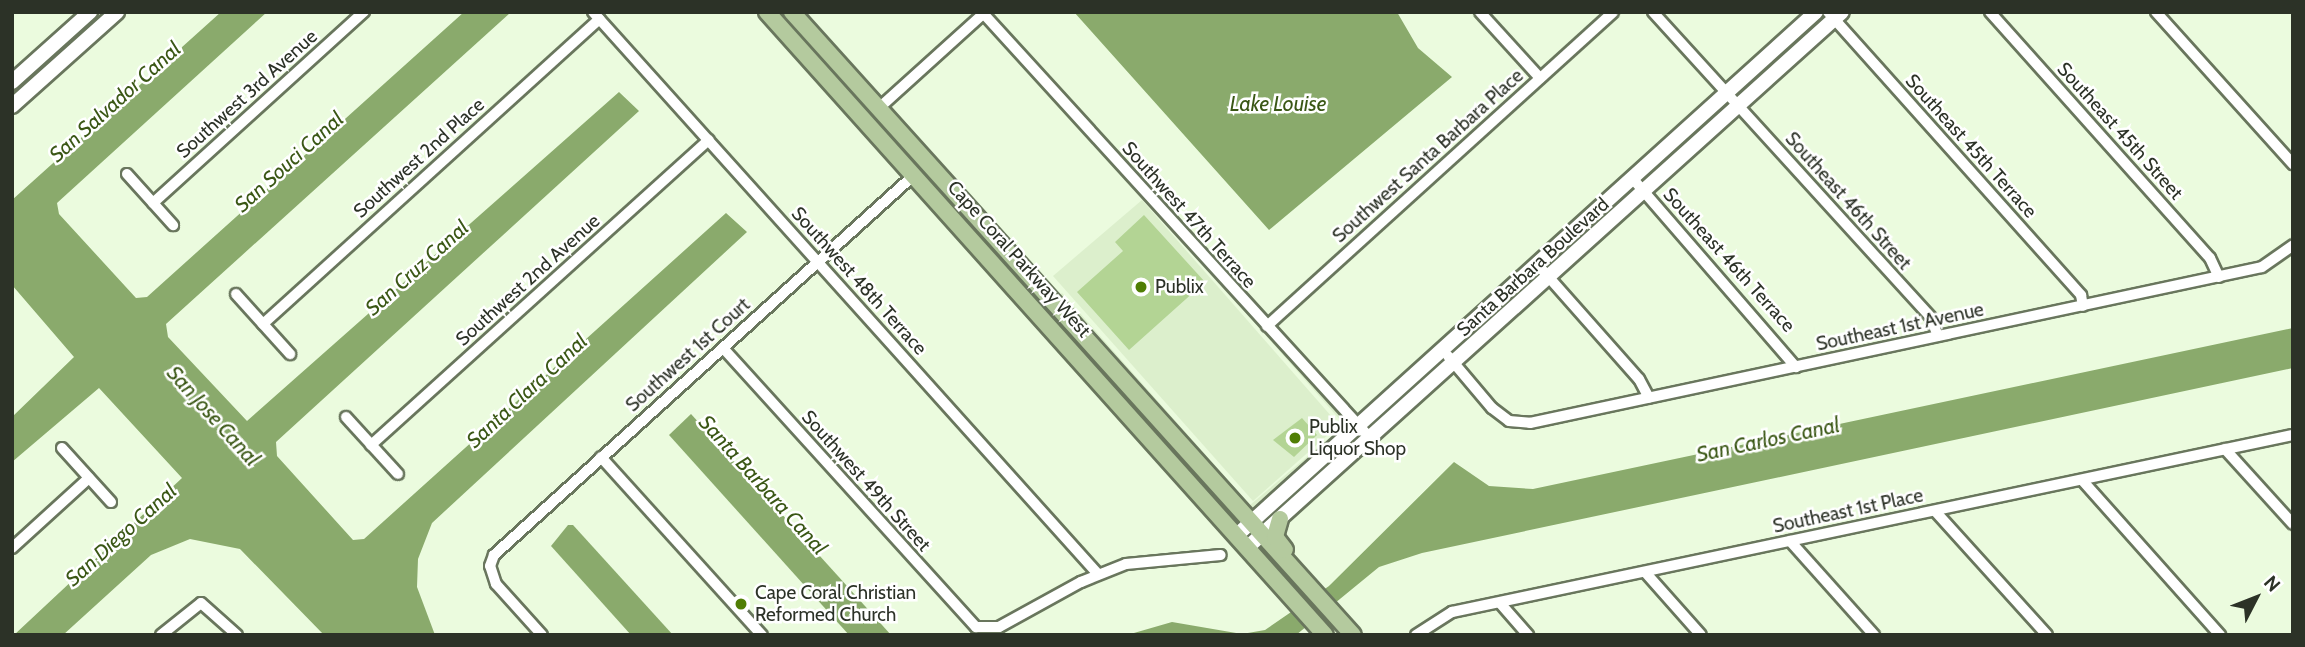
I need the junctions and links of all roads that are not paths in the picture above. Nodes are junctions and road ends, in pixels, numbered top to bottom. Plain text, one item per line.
1 (90, 12) edge
2 (117, 12) edge
3 (364, 12) edge
4 (767, 12) edge
5 (792, 12) edge
6 (1480, 12) edge
7 (1613, 12) edge
8 (1653, 12) edge
9 (1815, 12) edge
10 (1990, 12) edge
11 (2156, 12) edge
12 (982, 13) edge
13 (1835, 15) edge
14 (596, 16) edge
15 (789, 36) junction
16 (1540, 78) junction
17 (12, 82) edge
18 (1727, 93) junction
19 (12, 106) edge
20 (1739, 106) junction
21 (879, 108) junction
22 (709, 140) junction
23 (2293, 164) edge
24 (127, 174) dead end
25 (915, 174) junction
26 (1633, 179) junction
27 (1644, 192) junction
28 (153, 203) junction
29 (173, 225) dead end
30 (2293, 245) edge
31 (1003, 247) junction
32 (817, 261) junction
33 (1538, 265) junction
34 (2219, 277) junction
35 (1549, 279) junction
36 (236, 294) dead end
37 (1029, 300) junction
38 (2083, 306) junction
39 (263, 324) junction
40 (1267, 326) junction
41 (1938, 336) junction
42 (723, 348) junction
43 (1444, 351) junction
44 (290, 354) dead end
45 (1455, 364) junction
46 (1796, 367) junction
47 (1119, 375) junction
48 (1648, 398) junction
49 (346, 417) dead end
50 (1359, 426) junction
51 (2293, 435) edge
52 (1372, 440) junction
53 (371, 445) junction
54 (62, 448) dead end
55 (2225, 449) junction
56 (601, 457) junction
57 (398, 474) dead end
58 (89, 478) junction
59 (2082, 480) junction
60 (111, 502) dead end
61 (1935, 511) junction
62 (1280, 519) junction
63 (2293, 524) edge
64 (1257, 528) junction
65 (1242, 541) junction
66 (1790, 541) junction
67 (12, 548) edge
68 (1221, 555) dead end
69 (1645, 572) junction
70 (1098, 574) junction
71 (1315, 588) junction
72 (1500, 603) junction
73 (1321, 630) edge
74 (161, 635) edge
75 (237, 635) edge
76 (542, 635) edge
77 (762, 635) edge
78 (1354, 635) edge
79 (1416, 635) edge
80 (1528, 635) edge
81 (1701, 635) edge
82 (1874, 635) edge
83 (2047, 635) edge
84 (2220, 635) edge

1 - 17 main road
2 - 19 main road
3 - 28 street, Southwest 3rd Avenue
4 - 15 main road, Cape Coral Parkway West
5 - 21 main road, Cape Coral Parkway West
6 - 16 street
7 - 16 street, Southwest Santa Barbara Place
8 - 18 street, Southeast 46th Street
9 - 18 main road, Santa Barbara Boulevard
10 - 34 street, Southeast 45th Street
11 - 23 street
12 - 21 street
12 - 40 street, Southwest 47th Terrace
13 - 20 main road, Santa Barbara Boulevard
13 - 38 street, Southeast 45th Terrace
14 - 22 street, Southwest 48th Terrace
14 - 39 street, Southwest 2nd Place
15 - 21 main road
15 - 25 main road, Cape Coral Parkway West
16 - 40 street, Southwest Santa Barbara Place
18 - 20 street, Southeast 46th Street
18 - 26 main road, Santa Barbara Boulevard
20 - 27 main road, Santa Barbara Boulevard
20 - 41 street, Southeast 46th Street
21 - 31 main road, Cape Coral Parkway West
22 - 32 street, Southwest 48th Terrace
22 - 53 street, Southwest 2nd Avenue
24 - 28 street
25 - 31 main road
25 - 32 street, Southwest 1st Court
25 - 37 main road, Cape Coral Parkway West
26 - 27 street, Southeast 46th Terrace
26 - 33 main road, Santa Barbara Boulevard
27 - 35 main road, Santa Barbara Boulevard
27 - 46 street, Southeast 46th Terrace
28 - 29 street
30 - 34 street, Southeast 1st Avenue
31 - 47 main road, Cape Coral Parkway West
32 - 42 street, Southwest 1st Court
32 - 70 street, Southwest 48th Terrace
33 - 35 street
33 - 43 main road, Santa Barbara Boulevard
34 - 38 street, Southeast 1st Avenue
35 - 45 main road, Santa Barbara Boulevard
35 - 48 street
36 - 39 street
37 - 47 main road
37 - 65 main road, Cape Coral Parkway West
38 - 41 street, Southeast 1st Avenue
39 - 44 street
40 - 50 street, Southwest 47th Terrace
41 - 46 street, Southeast 1st Avenue
42 - 56 street, Southwest 1st Court
42 - 70 street, Southwest 49th Street
43 - 45 street
43 - 50 main road, Santa Barbara Boulevard
45 - 48 street, Southeast 1st Avenue
45 - 52 main road, Santa Barbara Boulevard
46 - 48 street, Southeast 1st Avenue
47 - 64 main road, Cape Coral Parkway West
49 - 53 street
50 - 52 street, Southwest 47th Terrace
50 - 64 main road, Santa Barbara Boulevard
51 - 55 street, Southeast 1st Place
52 - 62 main road, Santa Barbara Boulevard
53 - 57 street
54 - 58 street
55 - 59 street, Southeast 1st Place
55 - 63 street
56 - 76 street, Southwest 1st Court
56 - 77 street
58 - 60 street
58 - 67 street
59 - 61 street, Southeast 1st Place
59 - 84 street
61 - 66 street, Southeast 1st Place
61 - 83 street
62 - 64 main road, Santa Barbara Boulevard
62 - 71 main road
64 - 65 main road, Santa Barbara Boulevard
64 - 71 main road, Cape Coral Parkway West
65 - 73 main road, Cape Coral Parkway West
66 - 69 street, Southeast 1st Place
66 - 82 street
68 - 70 street
69 - 72 street, Southeast 1st Place
69 - 81 street
71 - 78 main road
72 - 79 street, Southeast 1st Place
72 - 80 street
74 - 75 street

